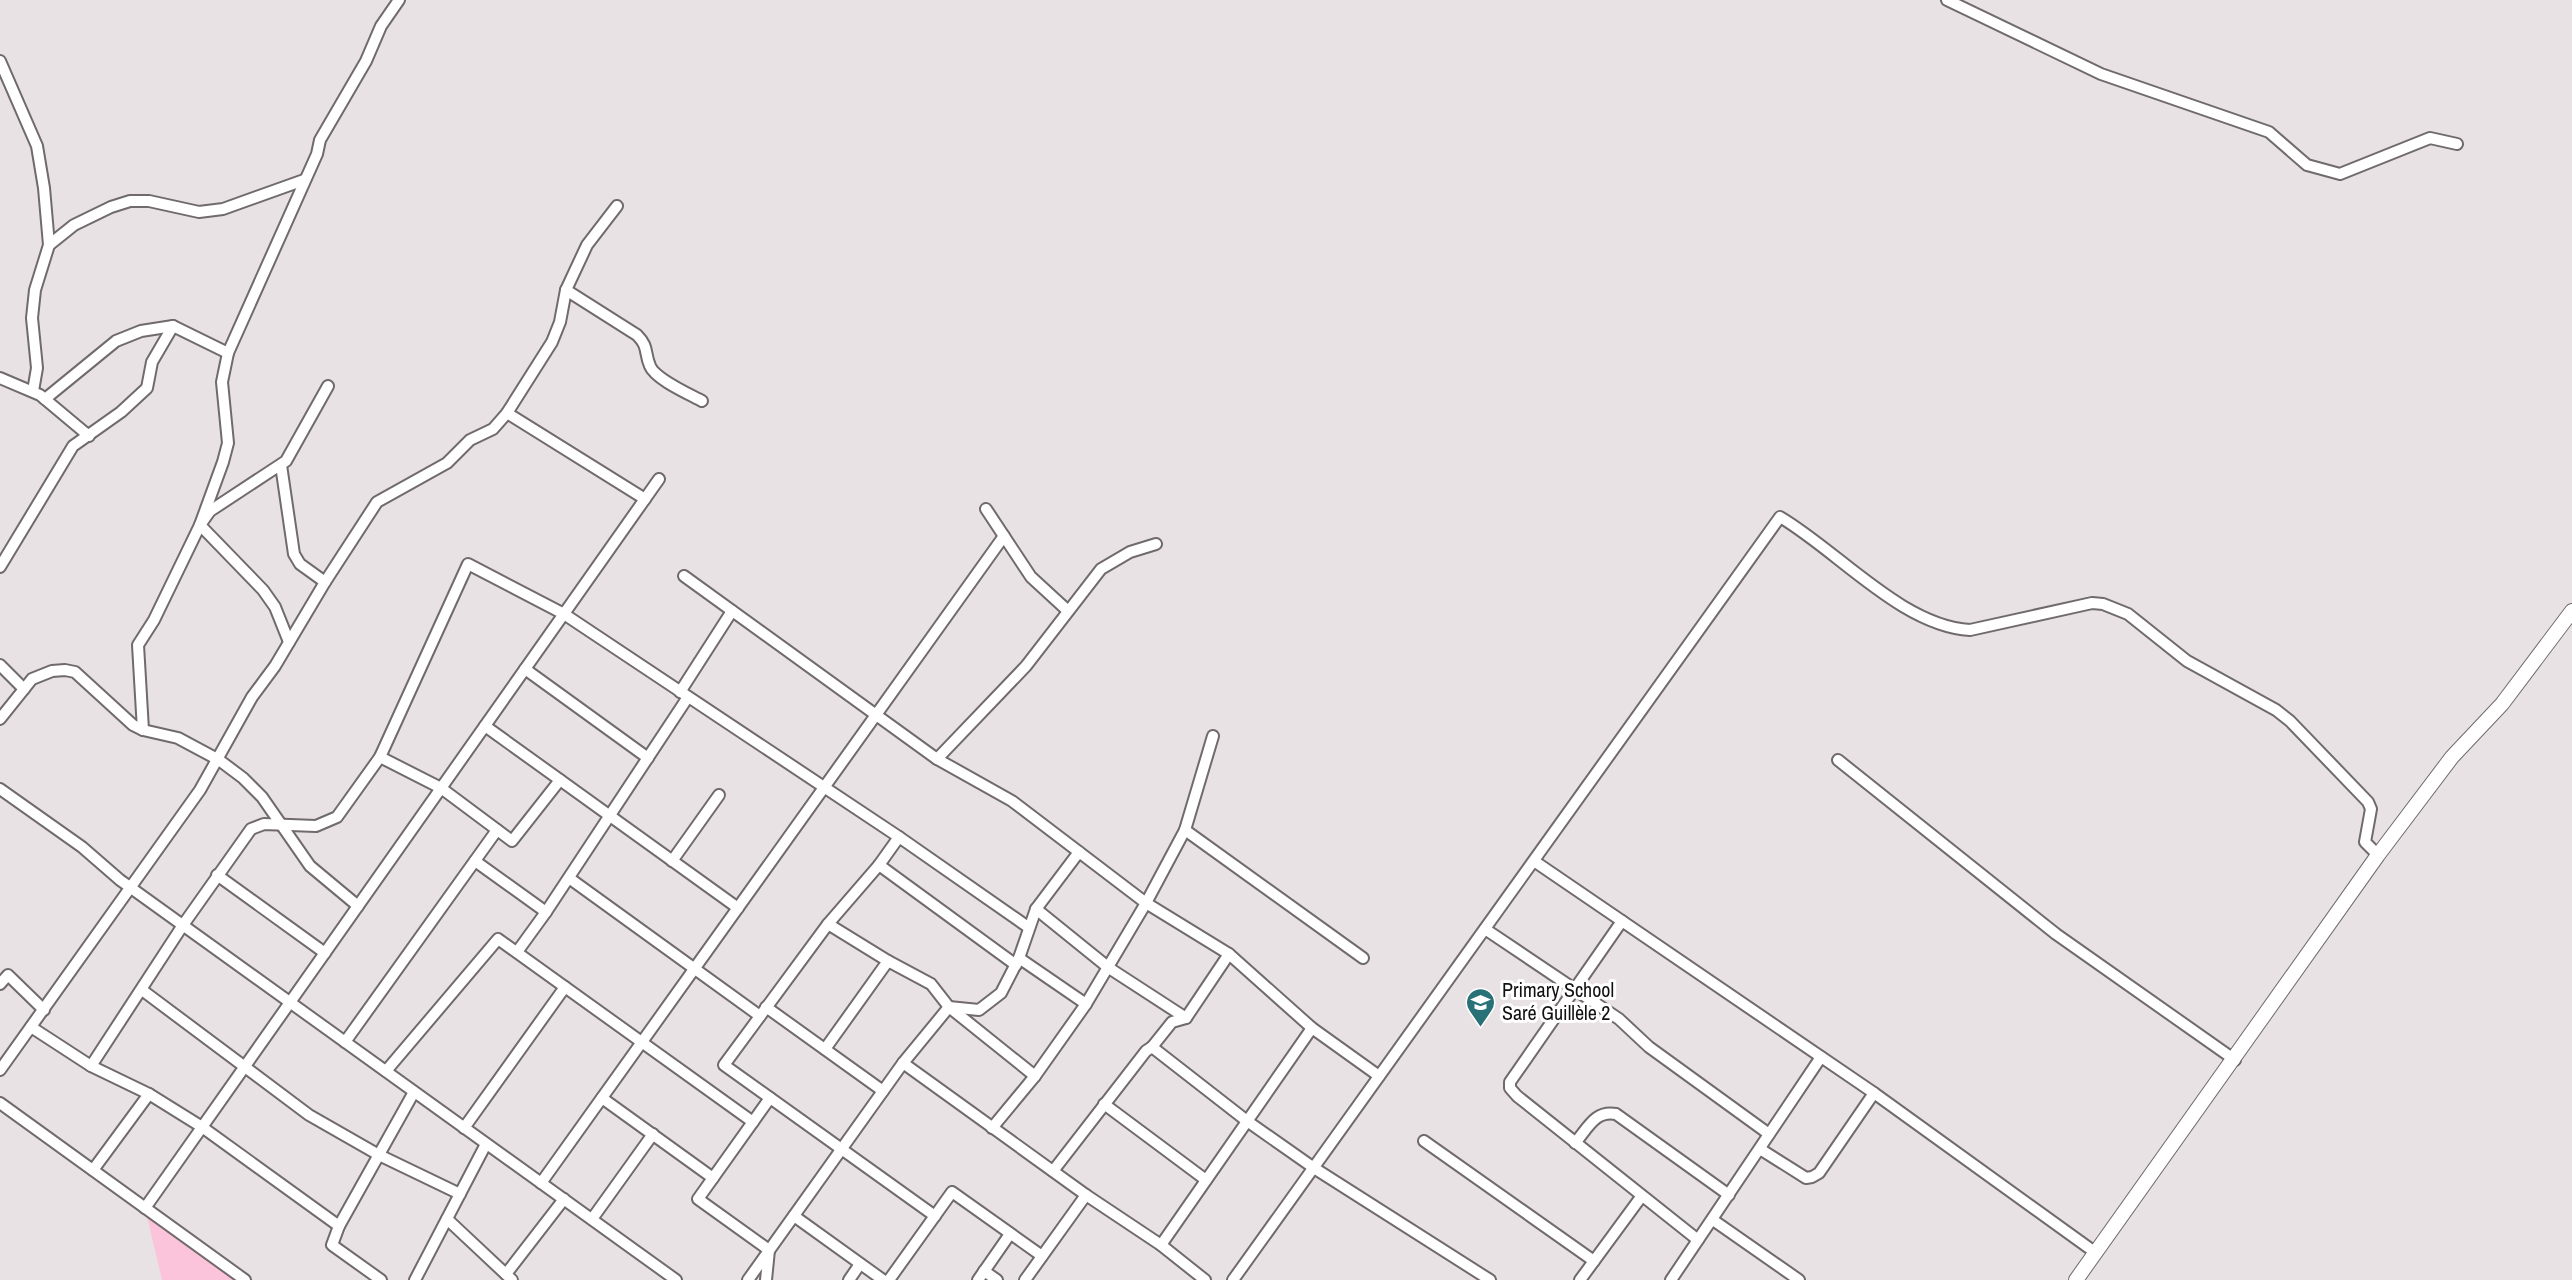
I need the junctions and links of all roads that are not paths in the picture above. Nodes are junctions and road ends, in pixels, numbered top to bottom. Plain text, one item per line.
1 (399, 0) edge
2 (1947, 0) edge
3 (0, 62) edge
4 (2457, 144) dead end
5 (304, 180) junction
6 (617, 206) dead end
7 (49, 245) junction
8 (566, 290) junction
9 (173, 326) junction
10 (228, 353) junction
11 (0, 378) edge
12 (328, 386) dead end
13 (33, 392) junction
14 (45, 399) junction
15 (702, 401) dead end
16 (507, 413) junction
17 (89, 436) junction
18 (281, 465) junction
19 (659, 479) dead end
20 (645, 499) junction
21 (986, 509) dead end
22 (200, 525) junction
23 (1004, 536) junction
24 (1156, 544) dead end
25 (0, 567) edge
26 (684, 576) dead end
27 (325, 582) junction
28 (732, 611) junction
29 (1068, 611) junction
30 (2572, 611) edge
31 (564, 614) junction
32 (288, 642) junction
33 (0, 665) edge
34 (525, 669) junction
35 (24, 689) junction
36 (684, 695) junction
37 (876, 715) junction
38 (0, 719) edge
39 (485, 726) junction
40 (143, 730) junction
41 (1213, 736) dead end
42 (380, 757) junction
43 (648, 758) junction
44 (937, 759) junction
45 (219, 760) junction
46 (1838, 760) dead end
47 (560, 780) junction
48 (441, 788) junction
49 (823, 788) junction
50 (0, 789) edge
51 (719, 795) dead end
52 (610, 816) junction
53 (280, 825) junction
54 (497, 830) junction
55 (1185, 831) junction
56 (900, 837) junction
57 (1079, 852) junction
58 (2378, 855) junction
59 (475, 861) junction
60 (672, 861) junction
61 (1534, 861) junction
62 (879, 865) junction
63 (217, 875) junction
64 (569, 878) junction
65 (131, 888) junction
66 (1146, 903) junction
67 (358, 906) junction
68 (738, 908) junction
69 (1036, 909) junction
70 (546, 912) junction
71 (1622, 921) junction
72 (828, 924) junction
73 (183, 925) junction
74 (1028, 927) junction
75 (1485, 929) junction
76 (517, 952) junction
77 (325, 953) junction
78 (1229, 954) junction
79 (1363, 958) dead end
80 (888, 961) junction
81 (1017, 962) junction
82 (694, 968) junction
83 (1108, 968) junction
84 (0, 984) edge
85 (565, 987) junction
86 (1575, 989) junction
87 (142, 990) junction
88 (290, 1002) junction
89 (1086, 1004) junction
90 (949, 1007) junction
91 (44, 1010) junction
92 (763, 1011) junction
93 (1186, 1018) junction
94 (31, 1027) junction
95 (1312, 1028) junction
96 (345, 1042) junction
97 (641, 1042) junction
98 (1152, 1047) junction
99 (825, 1049) junction
100 (1821, 1057) junction
101 (2235, 1060) junction
102 (903, 1064) junction
103 (91, 1066) junction
104 (244, 1067) junction
105 (0, 1070) edge
106 (386, 1071) junction
107 (1035, 1076) junction
108 (1379, 1076) junction
109 (883, 1091) junction
110 (414, 1092) junction
111 (150, 1094) junction
112 (1874, 1094) junction
113 (602, 1098) junction
114 (770, 1098) junction
115 (0, 1102) edge
116 (1104, 1104) junction
117 (1247, 1121) junction
118 (753, 1122) junction
119 (202, 1127) junction
120 (464, 1128) junction
121 (992, 1128) junction
122 (653, 1134) junction
123 (1769, 1134) junction
124 (1425, 1141) dead end
125 (1575, 1143) junction
126 (486, 1144) junction
127 (842, 1149) junction
128 (1760, 1149) junction
129 (379, 1155) junction
130 (1314, 1168) junction
131 (93, 1170) junction
132 (1053, 1171) junction
133 (713, 1178) junction
134 (1206, 1180) junction
135 (541, 1183) junction
136 (460, 1194) junction
137 (1086, 1195) junction
138 (1729, 1195) junction
139 (1641, 1197) junction
140 (564, 1199) junction
141 (145, 1208) junction
142 (794, 1216) junction
143 (934, 1216) junction
144 (447, 1219) junction
145 (592, 1219) junction
146 (1713, 1220) junction
147 (339, 1226) junction
148 (1011, 1234) junction
149 (1698, 1240) junction
150 (1161, 1245) junction
151 (769, 1250) junction
152 (2096, 1253) junction
153 (1042, 1256) junction
154 (1594, 1261) junction
155 (860, 1264) junction
156 (1477, 1270) junction
157 (981, 1275) edge
158 (509, 1277) edge
159 (670, 1278) edge
160 (245, 1280) edge
161 (381, 1280) edge
162 (416, 1280) edge
163 (748, 1280) edge
164 (766, 1280) edge
165 (849, 1280) edge
166 (883, 1280) edge
167 (889, 1280) edge
168 (998, 1280) edge
169 (1025, 1280) edge
170 (1206, 1280) edge
171 (1233, 1280) edge
172 (1470, 1280) edge
173 (1490, 1280) edge
174 (1580, 1280) edge
175 (1671, 1280) edge
176 (1798, 1280) edge
177 (2076, 1280) edge

1 - 5 street
2 - 4 street
3 - 7 street
5 - 7 street
5 - 10 street
6 - 8 street
7 - 13 street
8 - 15 street
8 - 16 street
9 - 10 street
9 - 14 street
9 - 17 street
10 - 22 street
11 - 13 street
12 - 18 street
13 - 14 street
14 - 17 street
16 - 20 street
16 - 27 street
17 - 25 street
18 - 22 street
18 - 27 street
19 - 20 street
20 - 31 street
21 - 23 street
22 - 32 street
22 - 40 street
23 - 29 street
23 - 37 street
24 - 29 street
26 - 28 street
27 - 32 street
28 - 36 street
28 - 37 street
29 - 44 street
30 - 58 main road
31 - 34 street
31 - 36 street
31 - 42 street
32 - 45 street
33 - 35 street
34 - 39 street
34 - 43 street
35 - 38 street
35 - 40 street
36 - 43 street
36 - 49 street
37 - 44 street
37 - 49 street
39 - 47 street
39 - 48 street
40 - 45 street
41 - 55 street
42 - 48 street
42 - 53 street
43 - 52 street
44 - 57 street
45 - 53 street
45 - 65 street
46 - 101 street
47 - 52 street
47 - 54 street
48 - 54 street
48 - 67 street
49 - 56 street
49 - 68 street
50 - 65 street
51 - 60 street
52 - 60 street
52 - 64 street
53 - 63 street
53 - 67 street
54 - 59 street
55 - 66 street
55 - 79 street
56 - 62 street
56 - 74 street
57 - 66 street
57 - 69 street
58 - 61 street
58 - 101 main road
59 - 70 street
59 - 96 street
60 - 68 street
61 - 71 street
61 - 75 street
62 - 72 street
62 - 81 street
63 - 73 street
63 - 77 street
64 - 70 street
64 - 82 street
65 - 73 street
65 - 91 street
66 - 78 street
66 - 83 street
67 - 77 street
68 - 82 street
69 - 74 street
69 - 83 street
70 - 76 street
71 - 86 street
71 - 100 street
72 - 80 street
72 - 92 street
73 - 87 street
73 - 88 street
74 - 81 street
75 - 86 street
75 - 108 street
76 - 85 street
76 - 106 street
77 - 88 street
78 - 93 street
78 - 95 street
80 - 90 street
80 - 99 street
81 - 89 street
81 - 90 street
82 - 92 street
82 - 97 street
83 - 89 street
83 - 93 street
84 - 91 street
85 - 97 street
85 - 120 street
86 - 123 street
86 - 125 street
87 - 103 street
87 - 104 street
88 - 96 street
88 - 104 street
89 - 107 street
90 - 102 street
90 - 107 street
91 - 94 street
92 - 99 street
92 - 114 street
93 - 98 street
94 - 103 street
94 - 105 street
95 - 108 street
95 - 117 street
96 - 106 street
97 - 113 street
97 - 118 street
98 - 116 street
98 - 117 street
99 - 109 street
100 - 112 street
100 - 123 street
101 - 152 main road
102 - 109 street
102 - 121 street
103 - 111 street
104 - 119 street
104 - 129 street
106 - 110 street
107 - 121 street
108 - 130 street
109 - 127 street
110 - 120 street
110 - 129 street
111 - 119 street
111 - 131 street
112 - 128 street
112 - 152 street
113 - 122 street
113 - 135 street
114 - 118 street
114 - 127 street
115 - 131 street
116 - 132 street
116 - 134 street
117 - 130 street
117 - 134 street
118 - 133 street
119 - 141 street
119 - 147 street
120 - 126 street
121 - 132 street
122 - 133 street
122 - 145 street
123 - 128 street
124 - 154 street
125 - 138 street
125 - 139 street
126 - 135 street
126 - 136 street
127 - 142 street
127 - 143 street
128 - 138 street
129 - 136 street
129 - 147 street
130 - 156 street
130 - 171 street
131 - 141 street
132 - 137 street
133 - 151 street
134 - 150 street
135 - 140 street
136 - 144 street
137 - 150 street
137 - 153 street
138 - 146 street
139 - 149 street
139 - 154 street
140 - 145 street
140 - 158 street
141 - 160 street
142 - 151 street
142 - 155 street
143 - 148 street
143 - 167 street
144 - 158 street
144 - 162 street
145 - 159 street
146 - 149 street
146 - 176 street
147 - 161 street
148 - 153 street
148 - 157 street
149 - 175 street
150 - 170 street
151 - 163 street
151 - 164 street
152 - 177 main road
153 - 169 street
154 - 174 street
155 - 165 street
155 - 166 street
156 - 172 street
156 - 173 street
157 - 168 street

